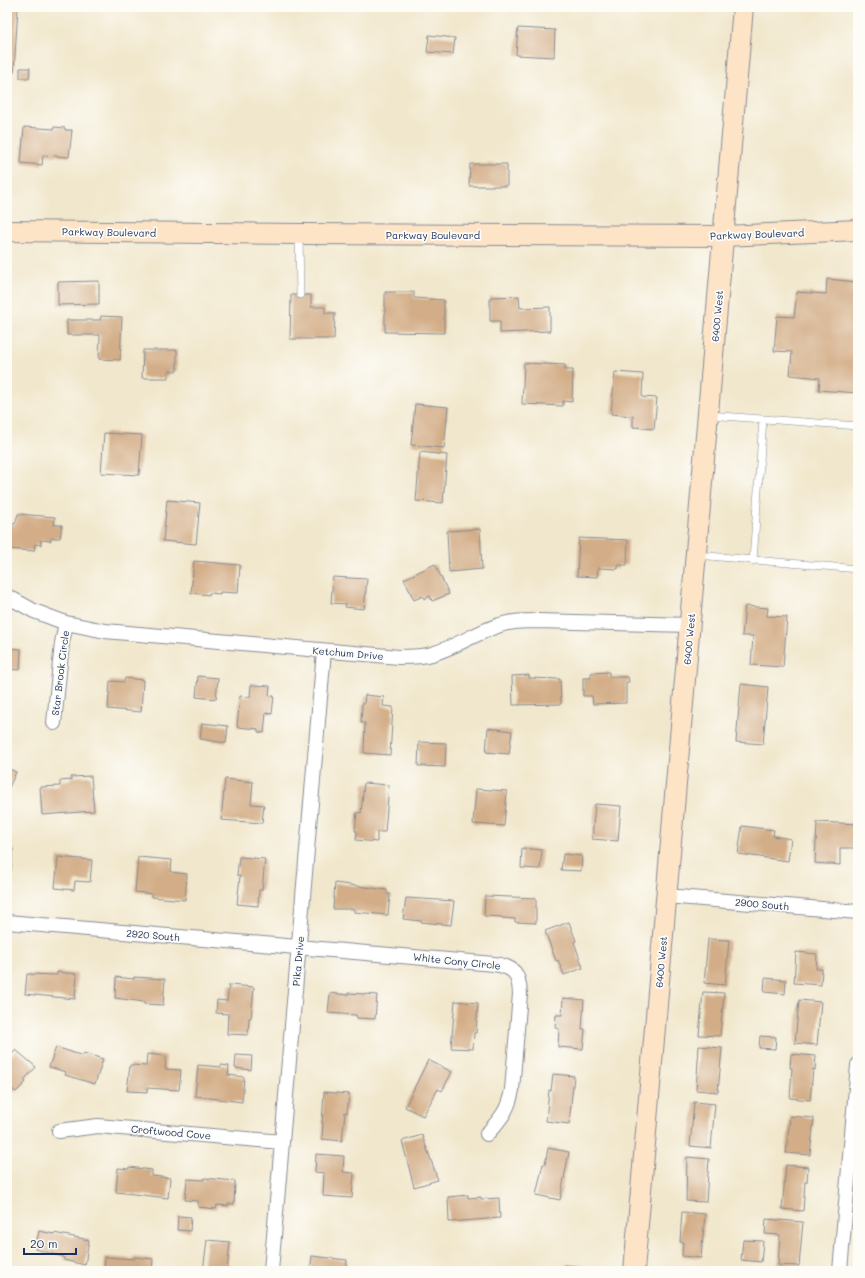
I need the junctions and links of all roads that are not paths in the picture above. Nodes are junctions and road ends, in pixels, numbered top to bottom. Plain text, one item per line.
1 (743, 7) edge
2 (858, 230) edge
3 (7, 231) edge
4 (299, 234) junction
5 (724, 236) junction
6 (300, 295) dead end
7 (708, 415) junction
8 (763, 419) junction
9 (858, 426) edge
10 (696, 555) junction
11 (753, 561) junction
12 (858, 570) edge
13 (7, 596) edge
14 (66, 623) junction
15 (690, 625) junction
16 (324, 651) junction
17 (54, 723) dead end
18 (666, 896) junction
19 (858, 912) edge
20 (7, 922) edge
21 (299, 948) junction
22 (858, 1065) edge
23 (60, 1130) dead end
24 (487, 1134) dead end
25 (282, 1142) junction
26 (271, 1271) edge
27 (634, 1271) edge
28 (840, 1271) edge

1 - 5 street, 6400 West
2 - 5 street, Parkway Boulevard
3 - 4 street, Parkway Boulevard
4 - 5 street, Parkway Boulevard
4 - 6 lane
5 - 7 street, 6400 West
7 - 8 lane
7 - 10 street, 6400 West
8 - 9 lane
8 - 11 lane
10 - 11 lane
10 - 15 street, 6400 West
11 - 12 lane
13 - 14 street, Ketchum Drive
14 - 16 street, Ketchum Drive
14 - 17 street, Star Brook Circle
15 - 16 street, Ketchum Drive
15 - 18 street, 6400 West
16 - 21 street, Pika Drive
18 - 19 street, 2900 South
18 - 27 street, 6400 West
20 - 21 street, 2920 South
21 - 24 street, White Cony Circle
21 - 25 street, Pika Drive
22 - 28 street
23 - 25 street, Croftwood Cove
25 - 26 street, Pika Drive

